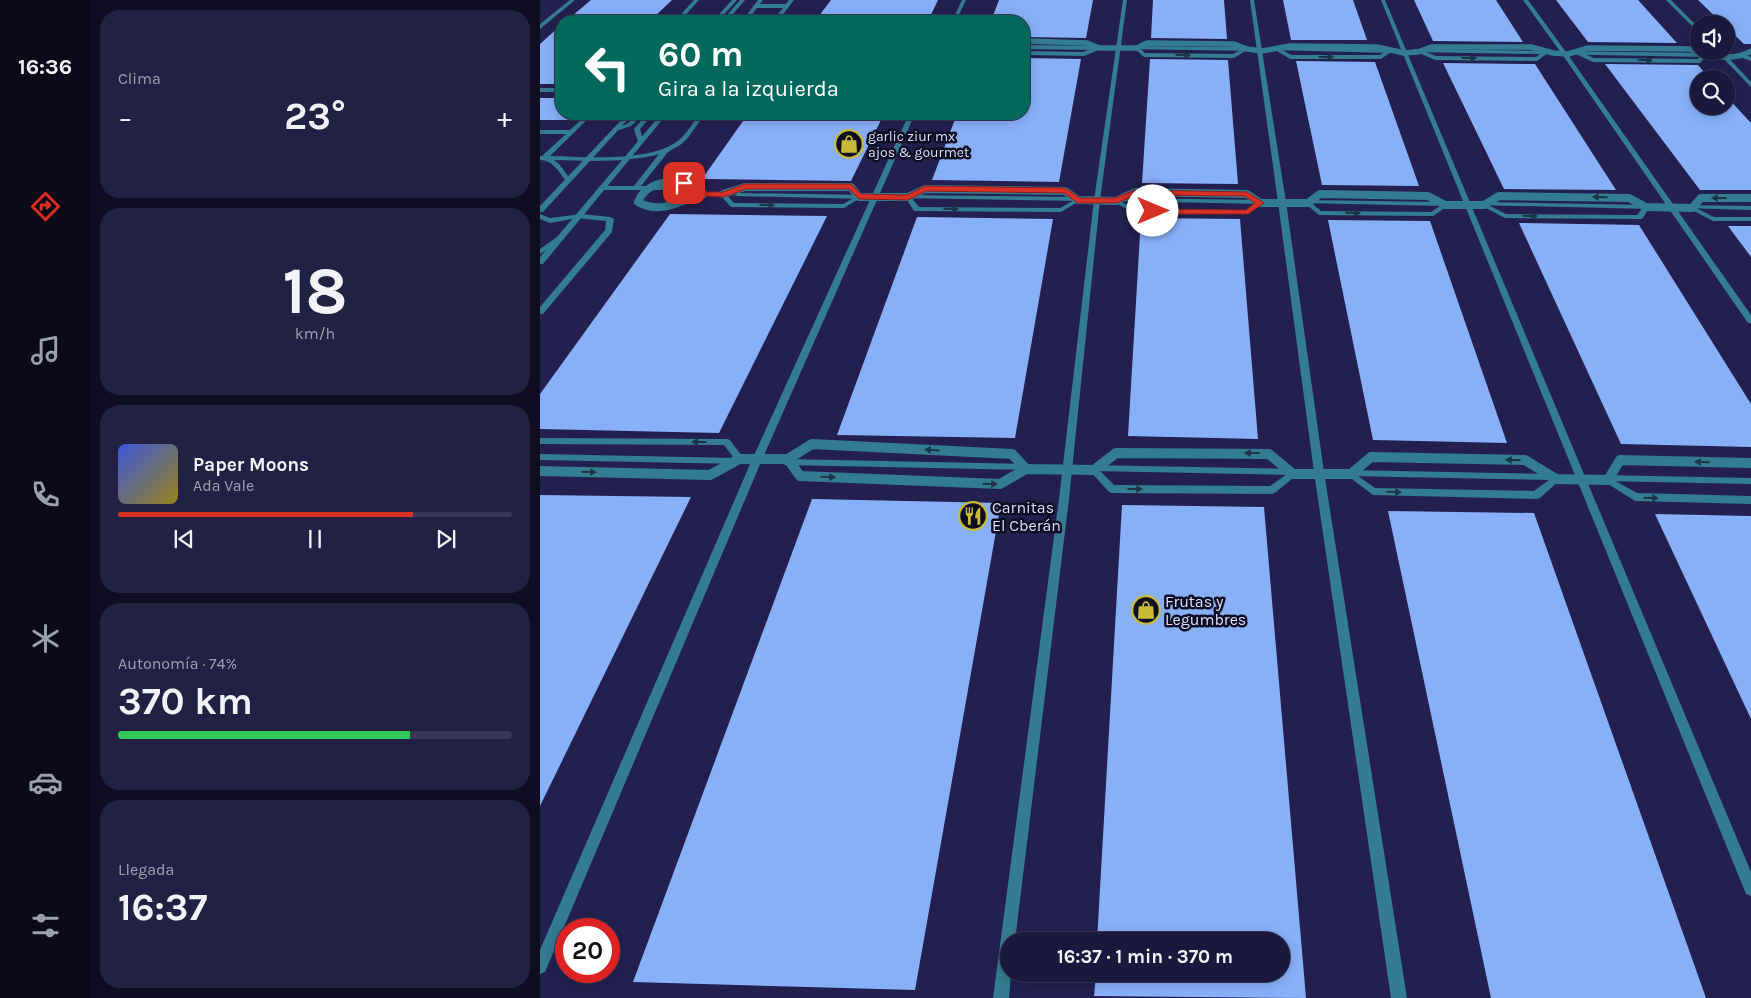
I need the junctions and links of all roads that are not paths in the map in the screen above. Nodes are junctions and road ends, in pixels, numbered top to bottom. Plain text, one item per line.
1 (573, 0) edge
2 (697, 0) edge
3 (735, 0) edge
4 (743, 0) edge
5 (750, 0) edge
6 (761, 0) edge
7 (792, 0) edge
8 (964, 0) edge
9 (1125, 0) edge
10 (1252, 0) edge
11 (1383, 0) edge
12 (1525, 0) edge
13 (1668, 0) edge
14 (756, 6) junction
15 (787, 6) junction
16 (683, 15) edge
17 (721, 15) edge
18 (729, 15) edge
19 (736, 15) edge
20 (749, 15) edge
21 (780, 15) edge
22 (957, 15) edge
23 (1690, 22) edge
24 (540, 27) edge
25 (1030, 41) edge
26 (1030, 47) edge
27 (1099, 48) junction
28 (1118, 48) junction
29 (1137, 48) junction
30 (1260, 49) junction
31 (1244, 50) junction
32 (1279, 50) junction
33 (1690, 50) edge
34 (1404, 51) junction
35 (1751, 51) edge
36 (1030, 52) edge
37 (1388, 52) junction
38 (1421, 52) junction
39 (1545, 53) junction
40 (1564, 53) junction
41 (1690, 53) edge
42 (1580, 54) junction
43 (1735, 55) edge
44 (1735, 56) edge
45 (1742, 56) junction
46 (1751, 57) edge
47 (1701, 60) edge
48 (1727, 60) edge
49 (1751, 84) edge
50 (540, 90) edge
51 (555, 90) edge
52 (584, 120) edge
53 (624, 120) edge
54 (636, 120) edge
55 (644, 120) edge
56 (659, 120) edge
57 (697, 120) edge
58 (909, 120) edge
59 (616, 129) junction
60 (540, 132) edge
61 (572, 132) junction
62 (640, 141) junction
63 (665, 150) junction
64 (626, 157) junction
65 (542, 158) edge
66 (588, 158) junction
67 (568, 180) junction
68 (602, 188) junction
69 (635, 189) junction
70 (724, 194) junction
71 (738, 195) dead end
72 (859, 197) junction
73 (874, 197) junction
74 (908, 197) junction
75 (1751, 198) edge
76 (1078, 200) junction
77 (1097, 200) junction
78 (1116, 201) junction
79 (1282, 202) junction
80 (1260, 203) junction
81 (1308, 203) junction
82 (1467, 204) junction
83 (1444, 205) junction
84 (1484, 205) junction
85 (541, 207) edge
86 (1646, 207) junction
87 (1671, 207) junction
88 (1692, 208) junction
89 (1751, 208) edge
90 (540, 216) edge
91 (580, 216) junction
92 (1751, 219) edge
93 (560, 238) junction
94 (540, 252) edge
95 (540, 262) edge
96 (540, 312) edge
97 (1751, 320) edge
98 (540, 441) edge
99 (540, 457) edge
100 (739, 459) junction
101 (788, 459) junction
102 (756, 462) junction
103 (1751, 463) edge
104 (1067, 468) junction
105 (1026, 469) junction
106 (1094, 470) junction
107 (540, 471) edge
108 (1319, 472) junction
109 (1293, 474) junction
110 (1351, 474) junction
111 (1556, 478) junction
112 (1579, 478) junction
113 (1608, 480) junction
114 (1751, 481) edge
115 (1751, 500) edge
116 (1751, 889) edge
117 (540, 967) edge
118 (1001, 998) edge
119 (1399, 998) edge

1 - 24 street
2 - 16 street
3 - 17 street
4 - 18 street
5 - 19 street
6 - 14 street
7 - 15 street
8 - 22 street
9 - 28 street
10 - 30 street
11 - 34 street
12 - 40 street
13 - 23 street
14 - 15 street
14 - 20 street
15 - 21 street
25 - 27 street, bridge
26 - 28 street
27 - 29 street, bridge
27 - 36 street
28 - 30 street
28 - 77 street
29 - 31 street, bridge
29 -> 31 street
30 - 34 street
30 - 79 street
31 - 32 street, bridge
32 - 37 street, bridge
32 -> 37 street
33 - 42 street, bridge
34 - 40 street
34 - 82 street
35 - 45 street, bridge
37 - 38 street, bridge
38 - 39 street, bridge
38 -> 39 street
39 - 42 street, bridge
40 - 41 street
40 - 87 street
42 -> 47 street
43 - 46 street
44 - 45 street, bridge
45 - 46 street
48 - 49 street
50 - 51 street
52 - 61 street
53 - 59 street
54 - 59 street
55 - 62 street
56 - 62 street
57 - 63 street
58 - 73 street
59 - 66 street
60 - 61 street
61 - 65 street
62 - 64 street
63 - 64 street
63 - 69 street
64 - 66 street
64 - 68 street
65 - 66 street
65 - 67 street
66 - 67 street
67 - 85 street
68 - 69 street
68 - 91 street
69 - 70 street, bridge
70 - 72 street, bridge
70 -> 72 street
71 - 73 street
72 - 74 street, bridge
73 - 77 street
73 - 102 street
74 - 76 street, bridge
74 -> 76 street
75 -> 88 street, bridge
76 - 78 street, bridge
77 - 79 street
77 - 104 street
78 - 80 street, bridge
78 - 80 street
79 - 82 street
79 - 108 street
80 - 81 street, bridge
81 - 83 street, bridge
81 -> 83 street
82 - 87 street
82 - 112 street
83 - 84 street, bridge
86 -> 84 street, bridge
84 -> 86 street
86 - 88 street, bridge
87 - 89 street
87 - 97 street
88 - 92 street
90 - 91 street
91 - 93 street
91 - 96 street
93 - 94 street
93 - 95 street
100 -> 98 street
99 - 102 street
100 - 101 street, bridge
107 -> 100 street, bridge
105 -> 101 street, bridge
101 -> 105 street, bridge
102 - 104 street
102 - 117 street
103 -> 113 street, bridge
104 - 108 street
104 - 118 street
105 - 106 street, bridge
106 -> 109 street
109 -> 106 street, bridge
108 - 112 street
108 - 119 street
109 - 110 street, bridge
111 -> 110 street, bridge
110 -> 111 street
111 - 113 street, bridge
112 - 114 street
112 - 116 street
113 -> 115 street

